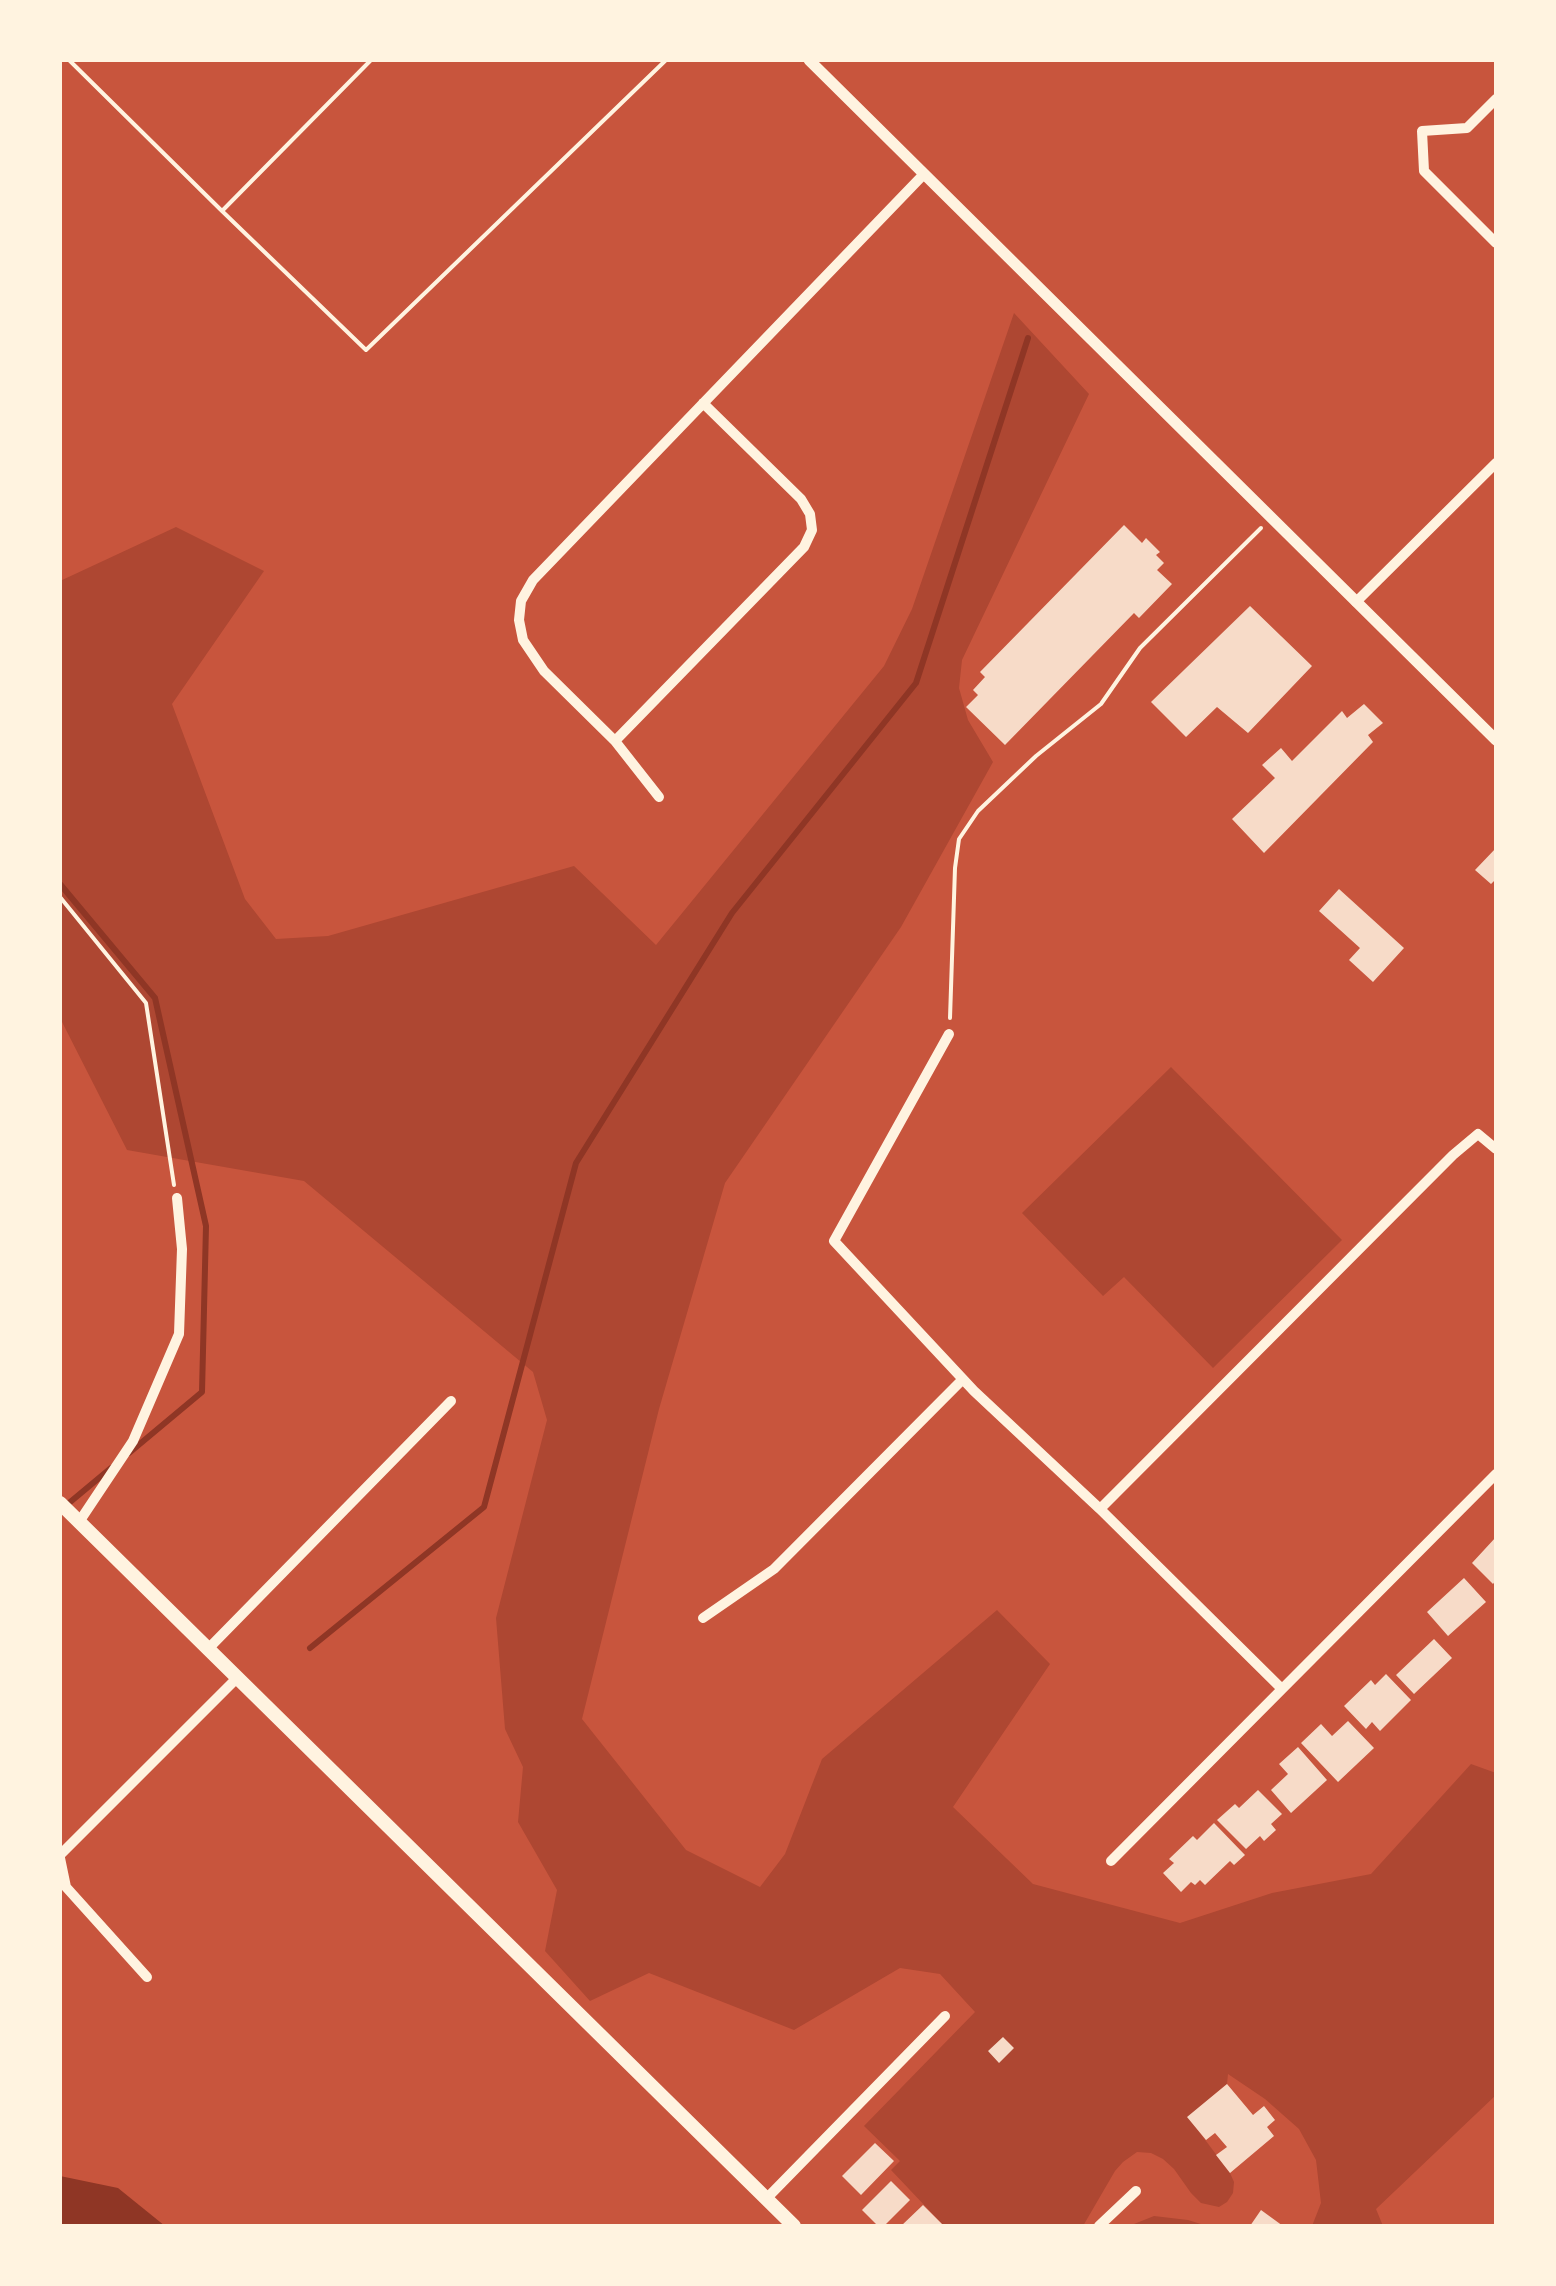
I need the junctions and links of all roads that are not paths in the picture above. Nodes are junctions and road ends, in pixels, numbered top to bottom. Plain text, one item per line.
1 (809, 60) edge
2 (1496, 99) edge
3 (924, 174) junction
4 (1496, 243) edge
5 (703, 403) junction
6 (1496, 463) edge
7 (1356, 602) junction
8 (1496, 740) edge
9 (615, 741) junction
10 (660, 797) dead end
11 (949, 1034) road end
12 (1496, 1149) edge
13 (176, 1198) road end
14 (964, 1379) junction
15 (450, 1401) dead end
16 (1496, 1474) edge
17 (60, 1504) edge
18 (1100, 1509) junction
19 (79, 1522) junction
20 (703, 1618) dead end
21 (208, 1650) junction
22 (237, 1678) junction
23 (1282, 1689) junction
24 (60, 1857) edge
25 (1110, 1861) dead end
26 (146, 1977) dead end
27 (945, 2016) dead end
28 (1136, 2191) dead end
29 (767, 2198) junction
30 (794, 2226) edge
31 (1100, 2226) edge

1 - 3 street
2 - 4 street
3 - 5 street
3 - 7 street
5 - 9 street
5 - 9 street
6 - 7 street
7 - 8 street
9 - 10 street
11 - 14 street
12 - 18 street
13 - 19 street
14 - 18 street
14 - 20 street
15 - 21 street
16 - 23 street
17 - 19 main road
18 - 23 street
19 - 21 main road
21 - 22 main road
22 - 24 street
22 - 29 main road
23 - 25 street
24 - 26 street
27 - 29 street
28 - 31 street
29 - 30 main road

